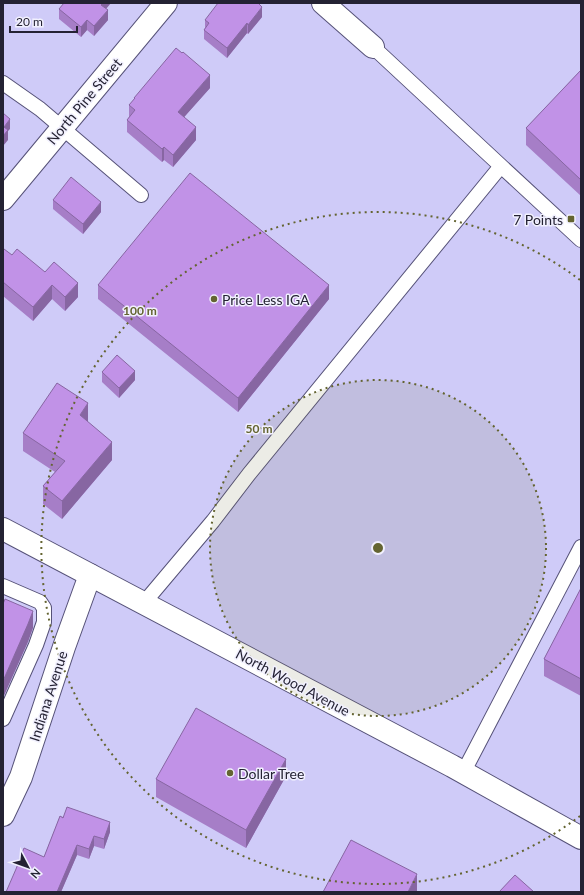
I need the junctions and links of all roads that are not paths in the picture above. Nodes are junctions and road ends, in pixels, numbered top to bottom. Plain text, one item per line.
1 (166, 3) edge
2 (323, 3) edge
3 (373, 47) joint
4 (3, 83) edge
5 (62, 128) junction
6 (501, 166) junction
7 (141, 195) dead end
8 (3, 199) edge
9 (581, 240) edge
10 (3, 529) edge
11 (581, 547) edge
12 (90, 575) junction
13 (3, 586) edge
14 (143, 604) junction
15 (3, 719) edge
16 (463, 773) junction
17 (3, 815) edge
18 (581, 838) edge

1 - 5 main road, North Pine Street
2 - 3 main road
3 - 6 lane
4 - 5 lane
5 - 7 lane
5 - 8 main road, North Pine Street
6 - 9 lane
6 - 14 lane
10 - 12 main road, North Wood Avenue
11 - 16 lane
12 - 14 main road, North Wood Avenue
12 - 17 main road, Indiana Avenue
13 - 15 lane
14 - 16 main road, North Wood Avenue
16 - 18 main road, North Wood Avenue

